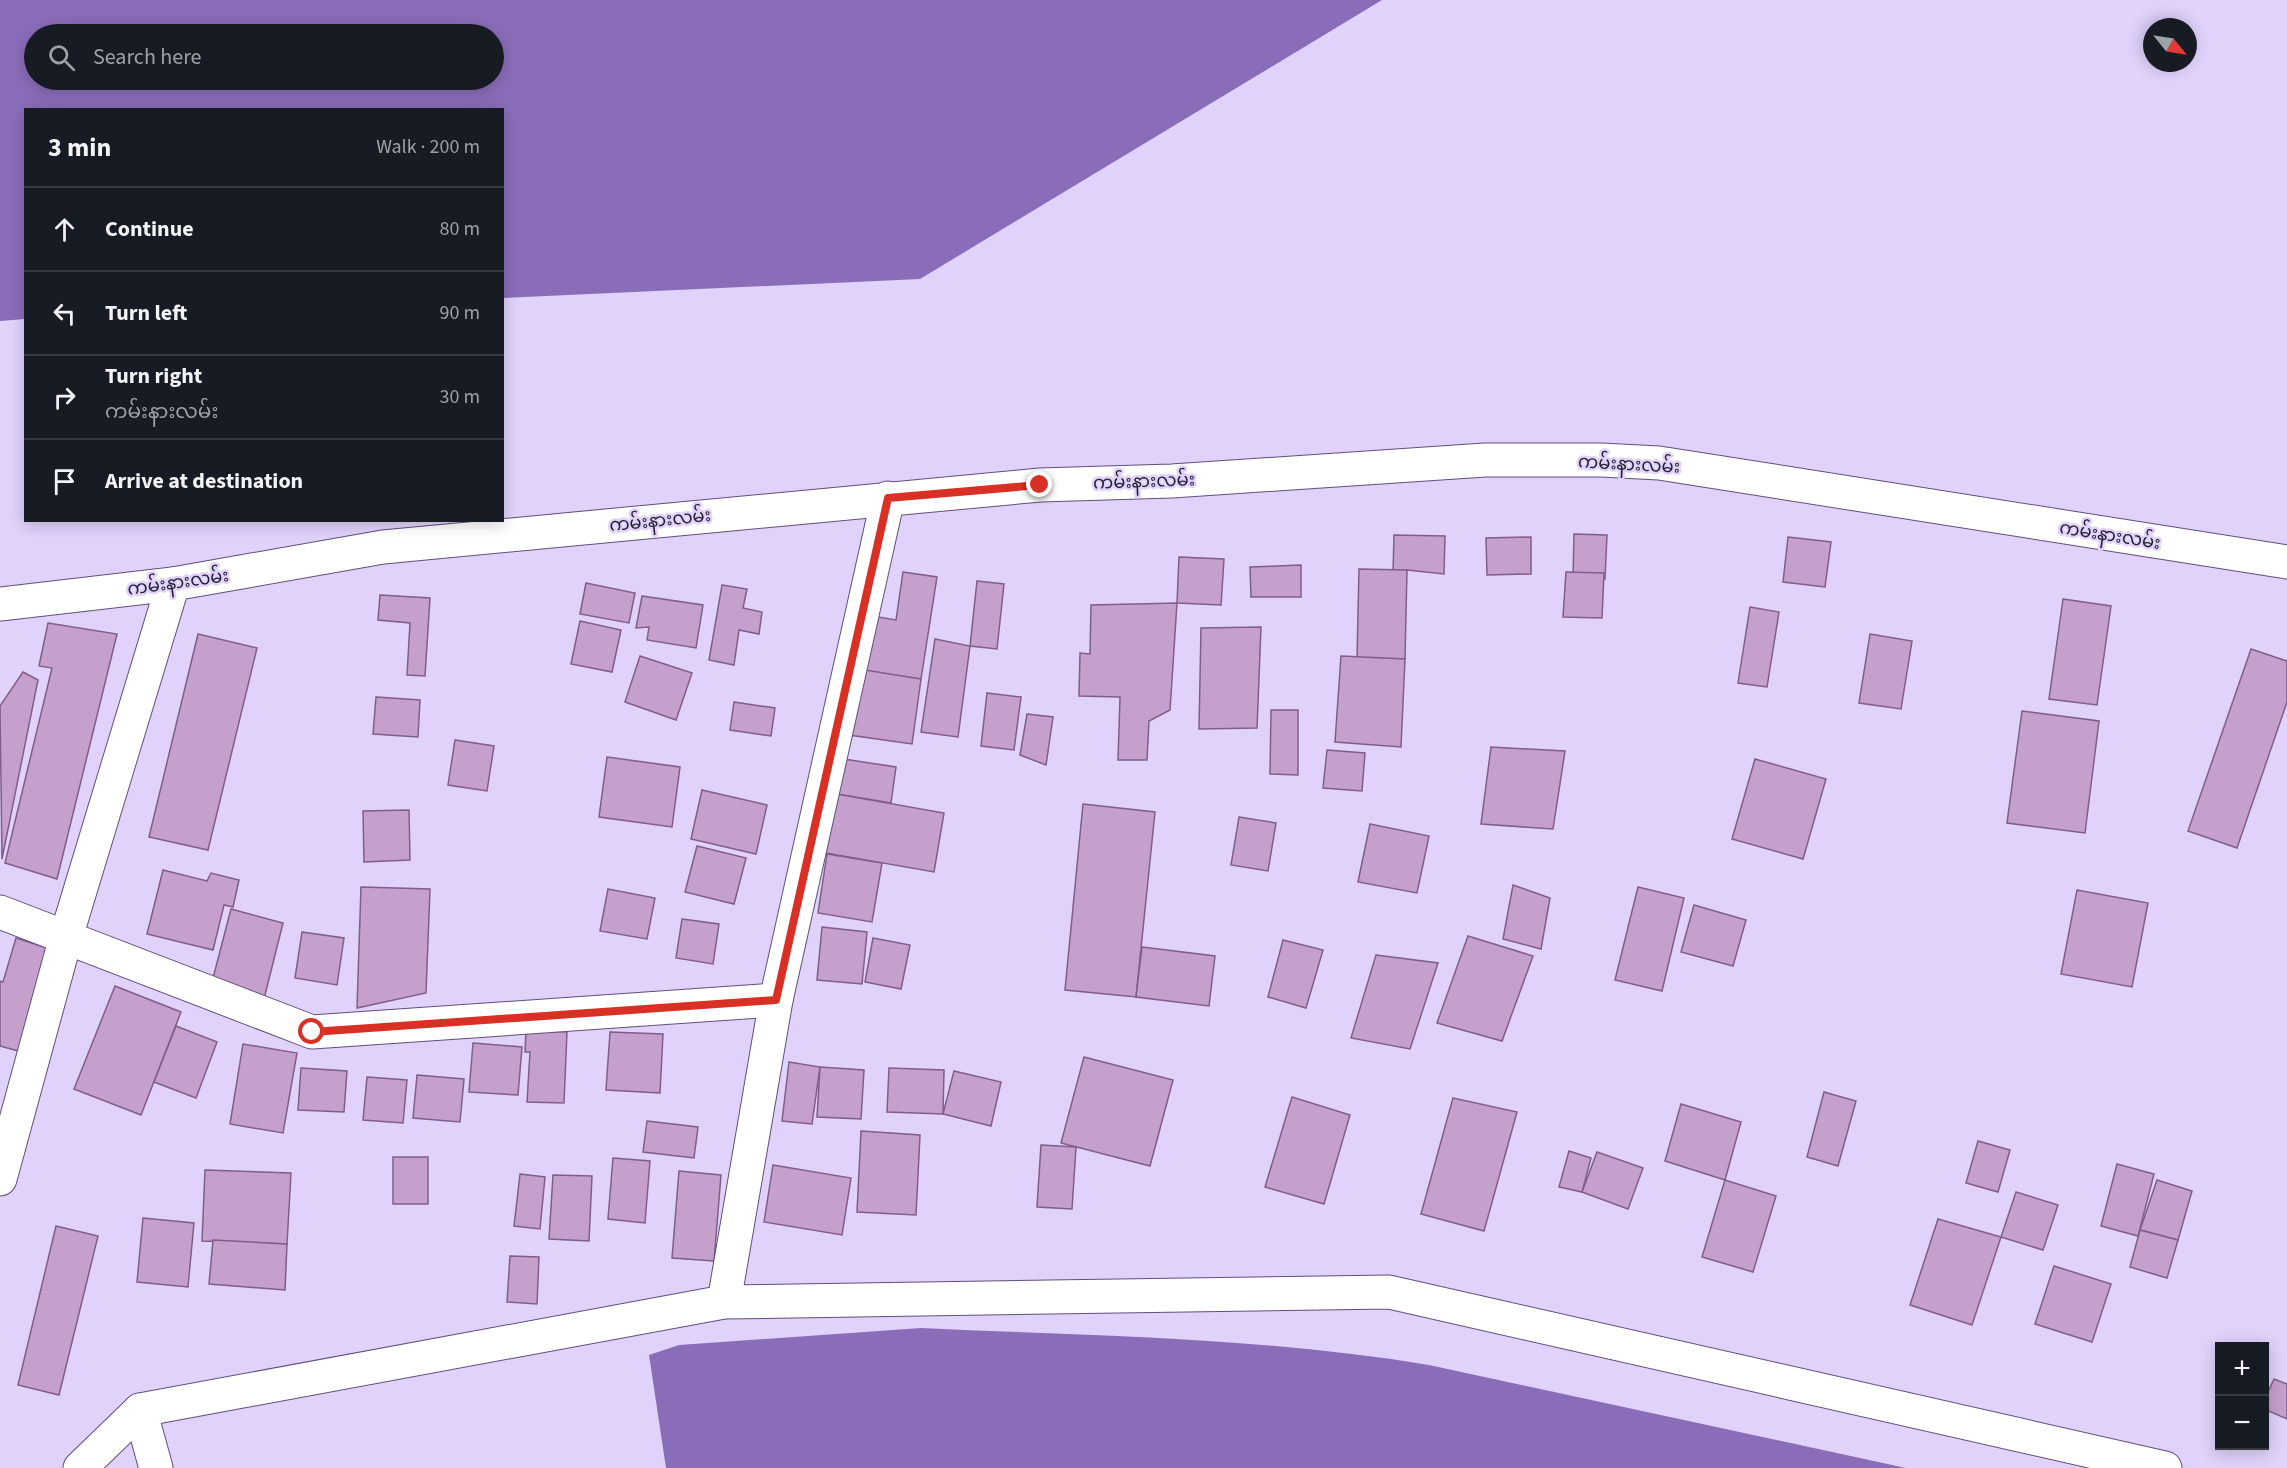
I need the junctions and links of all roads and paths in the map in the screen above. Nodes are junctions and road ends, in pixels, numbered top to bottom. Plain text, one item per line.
1 (888, 498) junction
2 (2287, 562) edge
3 (173, 584) junction
4 (1, 605) edge
5 (0, 912) edge
6 (66, 938) junction
7 (776, 1000) junction
8 (0, 1179) edge
9 (724, 1302) junction
10 (140, 1410) junction
11 (80, 1468) edge
12 (156, 1468) edge
13 (2165, 1468) edge

1 - 2 street, ကမ်းနားလမ်း
1 - 3 street, ကမ်းနားလမ်း
1 - 7 street
3 - 4 street, ကမ်းနားလမ်း
3 - 6 street
5 - 6 street
6 - 7 street
6 - 8 street
7 - 9 street
9 - 10 street
9 - 13 street
10 - 11 street
10 - 12 street

